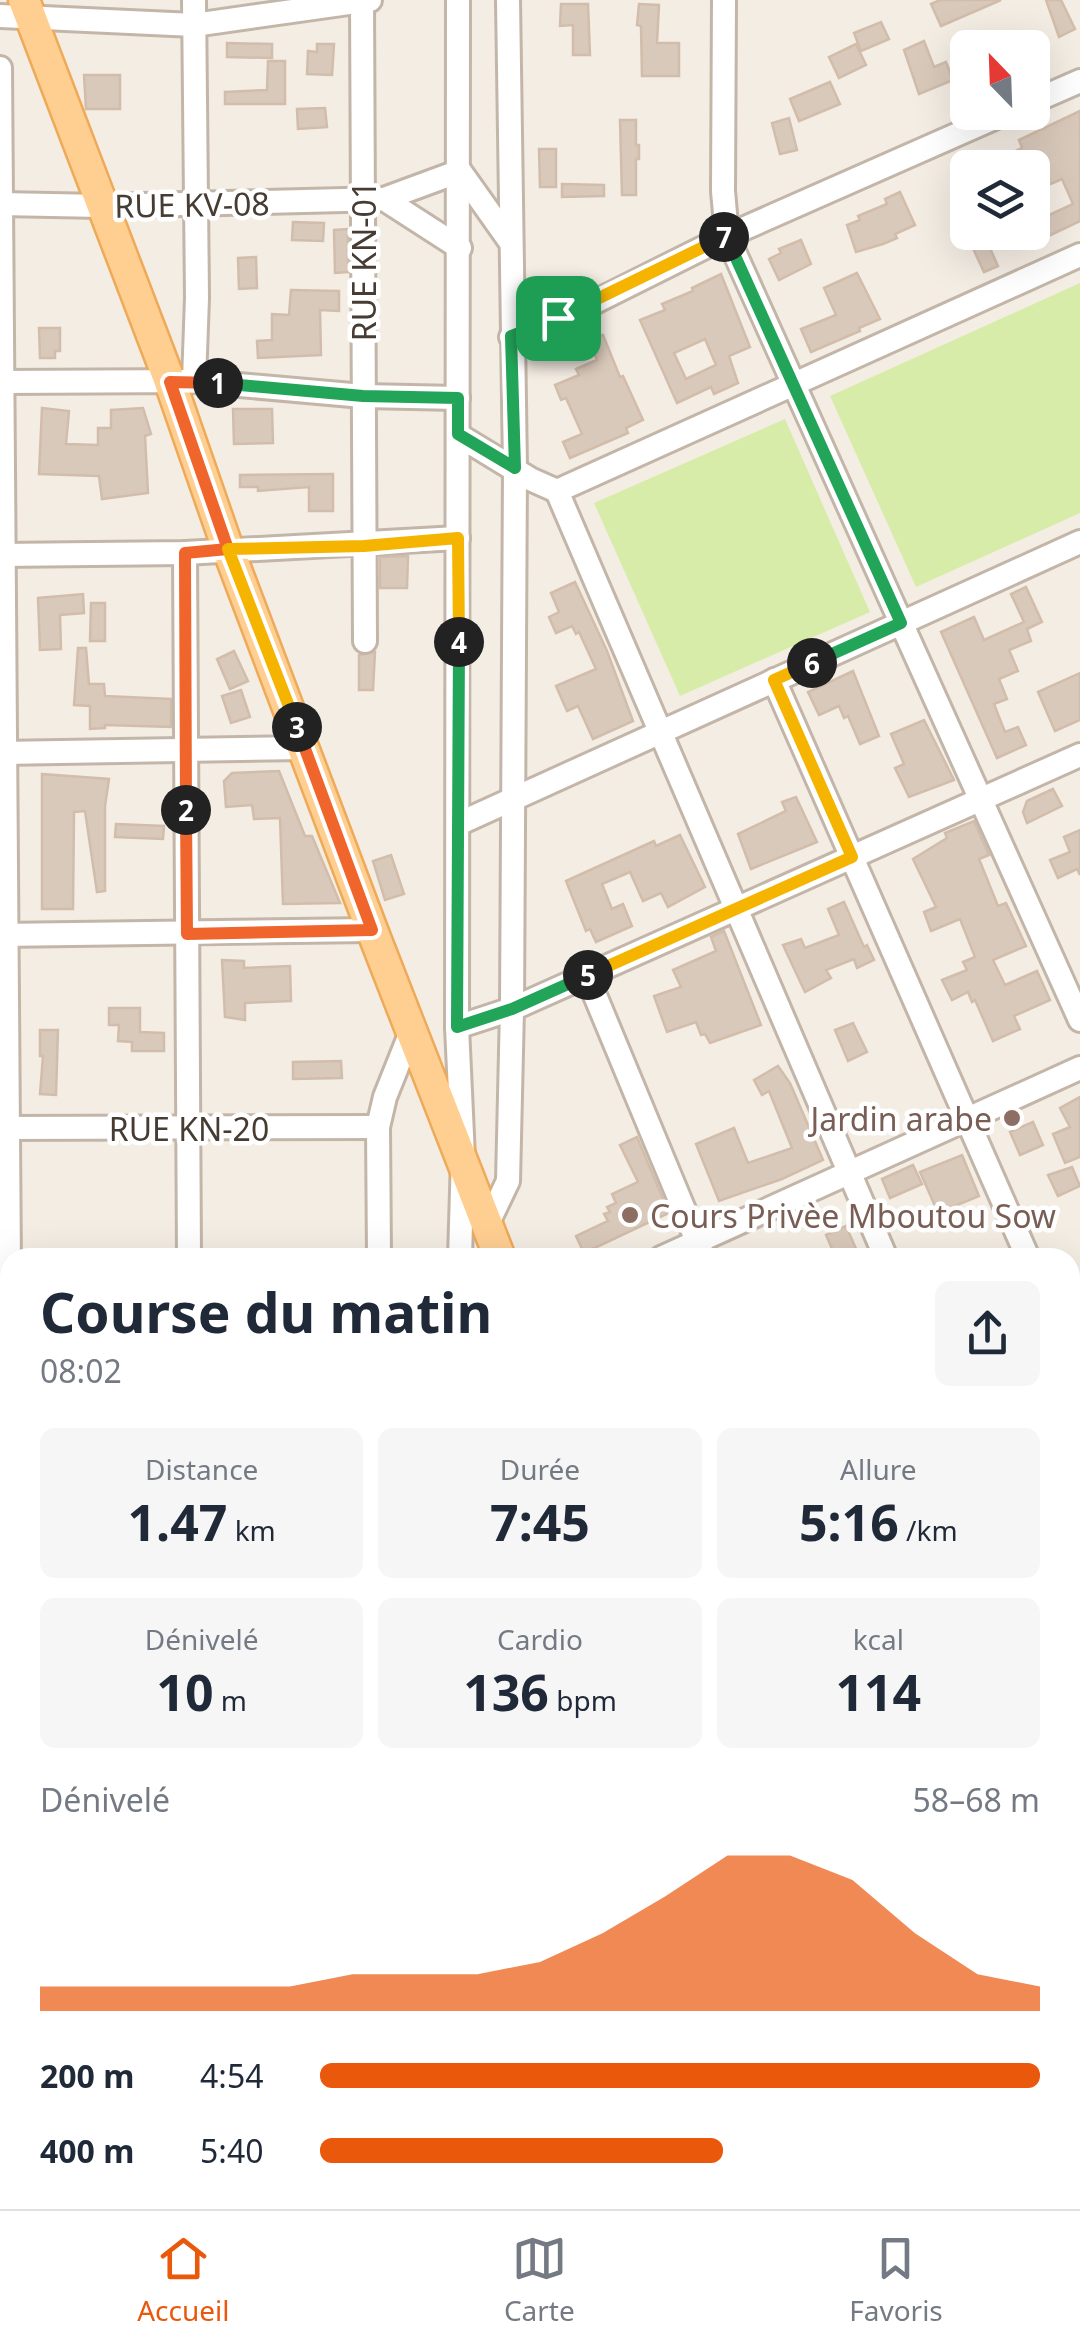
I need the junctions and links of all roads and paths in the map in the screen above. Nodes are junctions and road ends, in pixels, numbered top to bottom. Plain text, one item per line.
1 (194, 0) edge
2 (458, 0) edge
3 (508, 0) edge
4 (365, 1) edge
5 (731, 3) edge
6 (18, 11) edge
7 (194, 26) junction
8 (0, 68) edge
9 (1080, 81) edge
10 (1050, 94) edge
11 (967, 130) edge
12 (460, 171) junction
13 (373, 200) junction
14 (0, 204) edge
15 (194, 204) junction
16 (102, 206) junction
17 (726, 236) junction
18 (512, 243) junction
19 (460, 248) junction
20 (1080, 255) edge
21 (511, 336) junction
22 (182, 381) junction
23 (1, 382) edge
24 (794, 385) junction
25 (363, 396) junction
26 (458, 398) junction
27 (458, 434) junction
28 (515, 468) junction
29 (557, 491) junction
30 (458, 538) junction
31 (1080, 542) edge
32 (364, 546) junction
33 (228, 549) junction
34 (185, 553) junction
35 (2, 555) edge
36 (901, 623) junction
37 (365, 642) dead end
38 (774, 680) junction
39 (662, 731) junction
40 (304, 748) junction
41 (186, 752) junction
42 (2, 753) edge
43 (1080, 755) edge
44 (513, 798) junction
45 (981, 800) junction
46 (458, 824) junction
47 (852, 857) junction
48 (737, 908) junction
49 (372, 930) junction
50 (3, 934) edge
51 (187, 934) junction
52 (587, 976) junction
53 (512, 1009) junction
54 (1080, 1020) edge
55 (457, 1027) junction
56 (411, 1032) junction
57 (1080, 1068) edge
58 (967, 1119) junction
59 (378, 1127) junction
60 (4, 1128) edge
61 (189, 1128) junction
62 (463, 1157) junction
63 (852, 1172) junction
64 (487, 1224) junction
65 (8, 1248) edge
66 (190, 1248) edge
67 (378, 1248) edge
68 (460, 1248) edge
69 (496, 1248) edge
70 (701, 1248) edge
71 (703, 1248) edge
72 (882, 1248) edge
73 (1024, 1248) edge

1 - 7 street
2 - 12 street
3 - 18 street
4 - 7 street
4 - 13 street, RUE KN-01
5 - 17 street
6 - 7 street
6 - 16 main road
7 - 15 street
8 - 14 street
9 - 10 street
11 - 17 street
12 - 13 street
12 - 18 street
12 - 19 street
13 - 15 street, RUE KV-08
13 - 19 street
13 - 25 street, RUE KN-01
14 - 16 street, RUE KV-08
14 - 23 street
15 - 16 street, RUE KV-08
15 - 22 street
16 - 22 main road
17 - 21 street
17 - 24 street
18 - 21 street
19 - 26 street
20 - 24 street
21 - 28 street
22 - 23 street
22 - 25 street
22 - 33 main road
23 - 35 street
24 - 29 street
24 - 36 street
25 - 26 street
25 - 32 street, RUE KN-01
26 - 27 street
27 - 28 street
27 - 30 street
28 - 29 street
28 - 44 street
29 - 39 street
30 - 32 street
30 - 46 street
31 - 36 street
32 - 33 street
32 - 37 street, RUE KN-01
33 - 34 street
33 - 40 main road
34 - 35 street
34 - 41 street
35 - 42 street
36 - 38 street
36 - 45 street
38 - 39 street
38 - 47 street
39 - 44 street
39 - 48 street
40 - 41 street
40 - 49 main road
41 - 42 street
41 - 51 street
42 - 50 street
43 - 45 street
44 - 46 street
44 - 53 street
45 - 47 street
45 - 54 street
46 - 55 street
47 - 48 street
47 - 58 street
48 - 52 street
48 - 63 street
49 - 51 street
49 - 56 main road
50 - 51 street
50 - 60 street
51 - 61 street
52 - 53 street
52 - 70 street
53 - 55 street
53 - 64 street
55 - 62 street
56 - 59 street
56 - 62 main road
57 - 58 street
58 - 63 street
58 - 73 street
59 - 61 street, RUE KN-20
59 - 67 street
60 - 61 street, RUE KN-20
60 - 65 street
61 - 66 street
62 - 64 main road
62 - 68 street
63 - 71 street
63 - 72 street
64 - 69 main road

